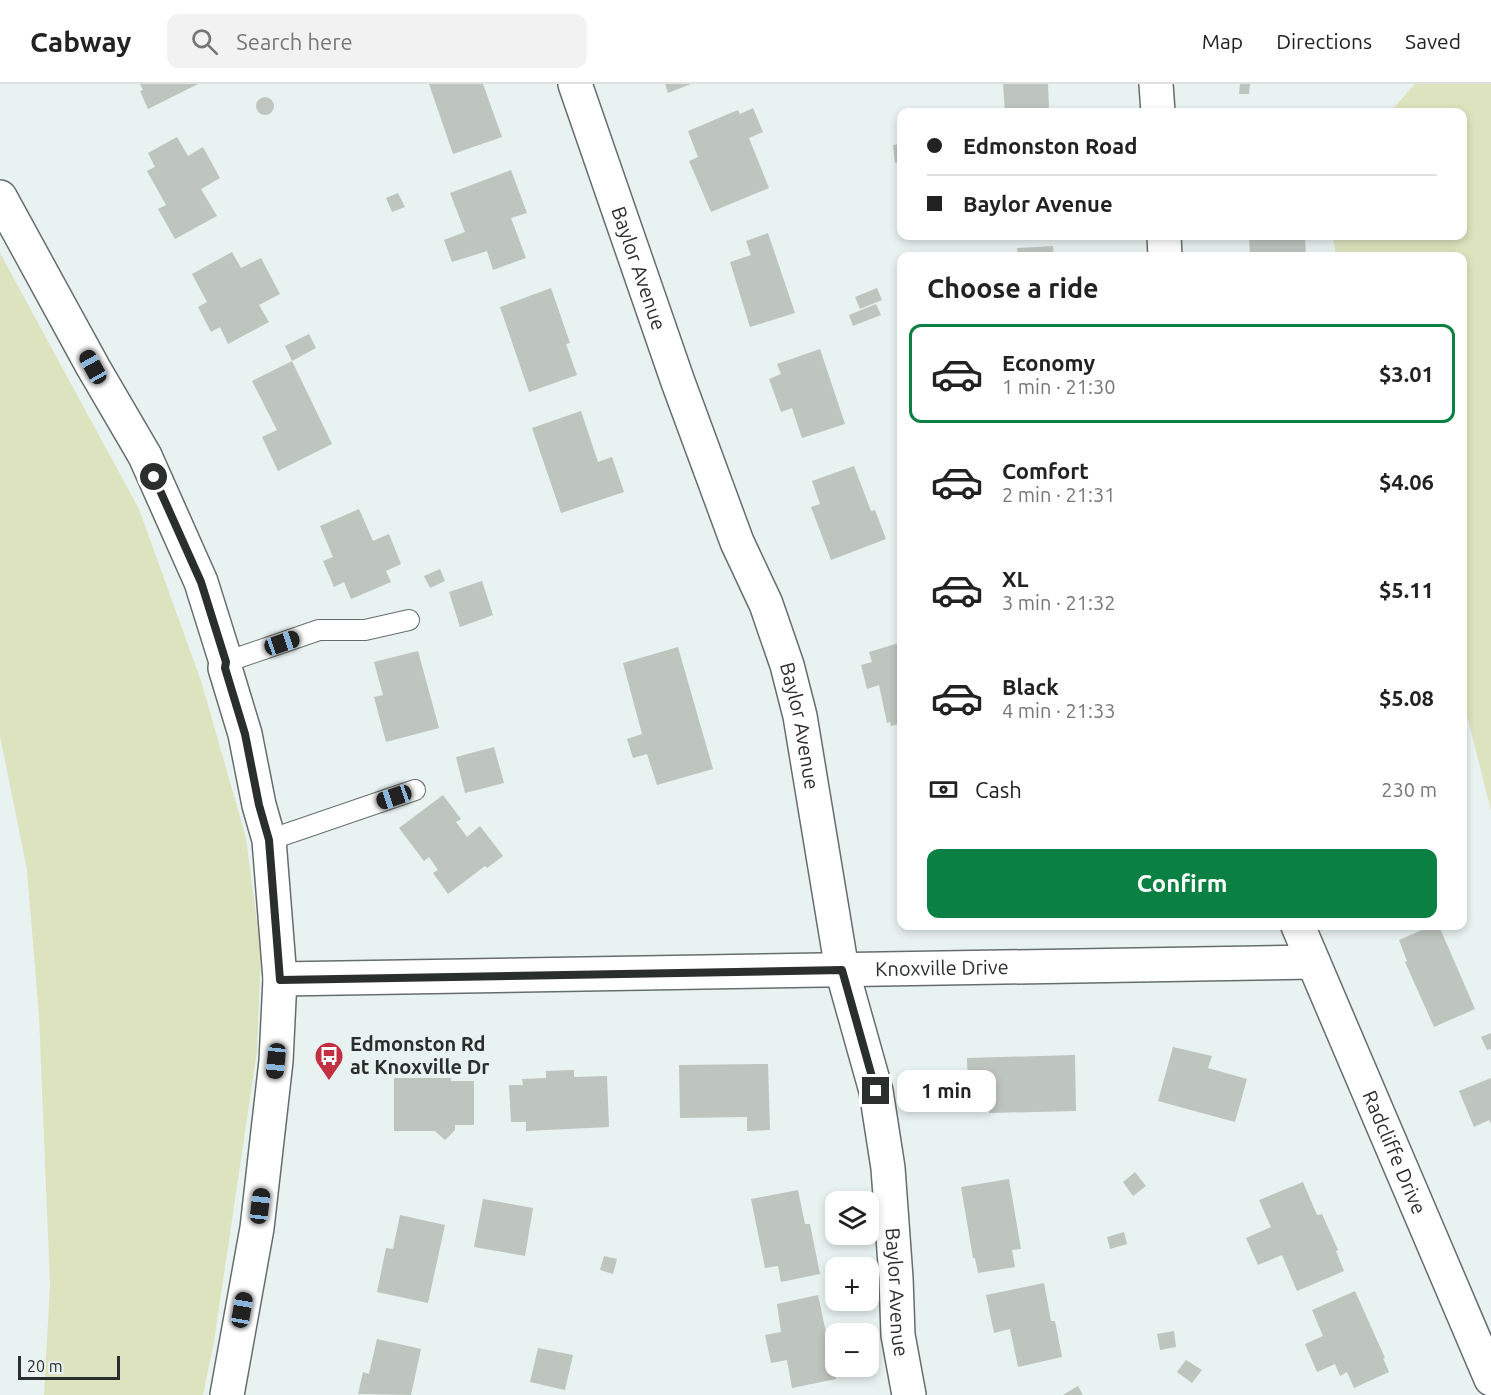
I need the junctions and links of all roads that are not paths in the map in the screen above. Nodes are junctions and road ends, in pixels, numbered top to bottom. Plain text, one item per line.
1 (575, 84) edge
2 (1156, 84) edge
3 (1158, 108) edge
4 (0, 197) edge
5 (409, 620) dead end
6 (226, 662) junction
7 (415, 790) dead end
8 (269, 840) junction
9 (1300, 930) edge
10 (1313, 962) junction
11 (842, 970) junction
12 (280, 980) junction
13 (1491, 1379) edge
14 (227, 1395) edge
15 (909, 1395) edge

1 - 11 street, Baylor Avenue
2 - 3 street
4 - 6 street
5 - 6 lane
6 - 8 street
7 - 8 lane
8 - 12 street
9 - 10 street, Radcliffe Drive
10 - 11 street, Knoxville Drive
10 - 13 street, Radcliffe Drive
11 - 12 street, Knoxville Drive
11 - 15 street, Baylor Avenue
12 - 14 street

